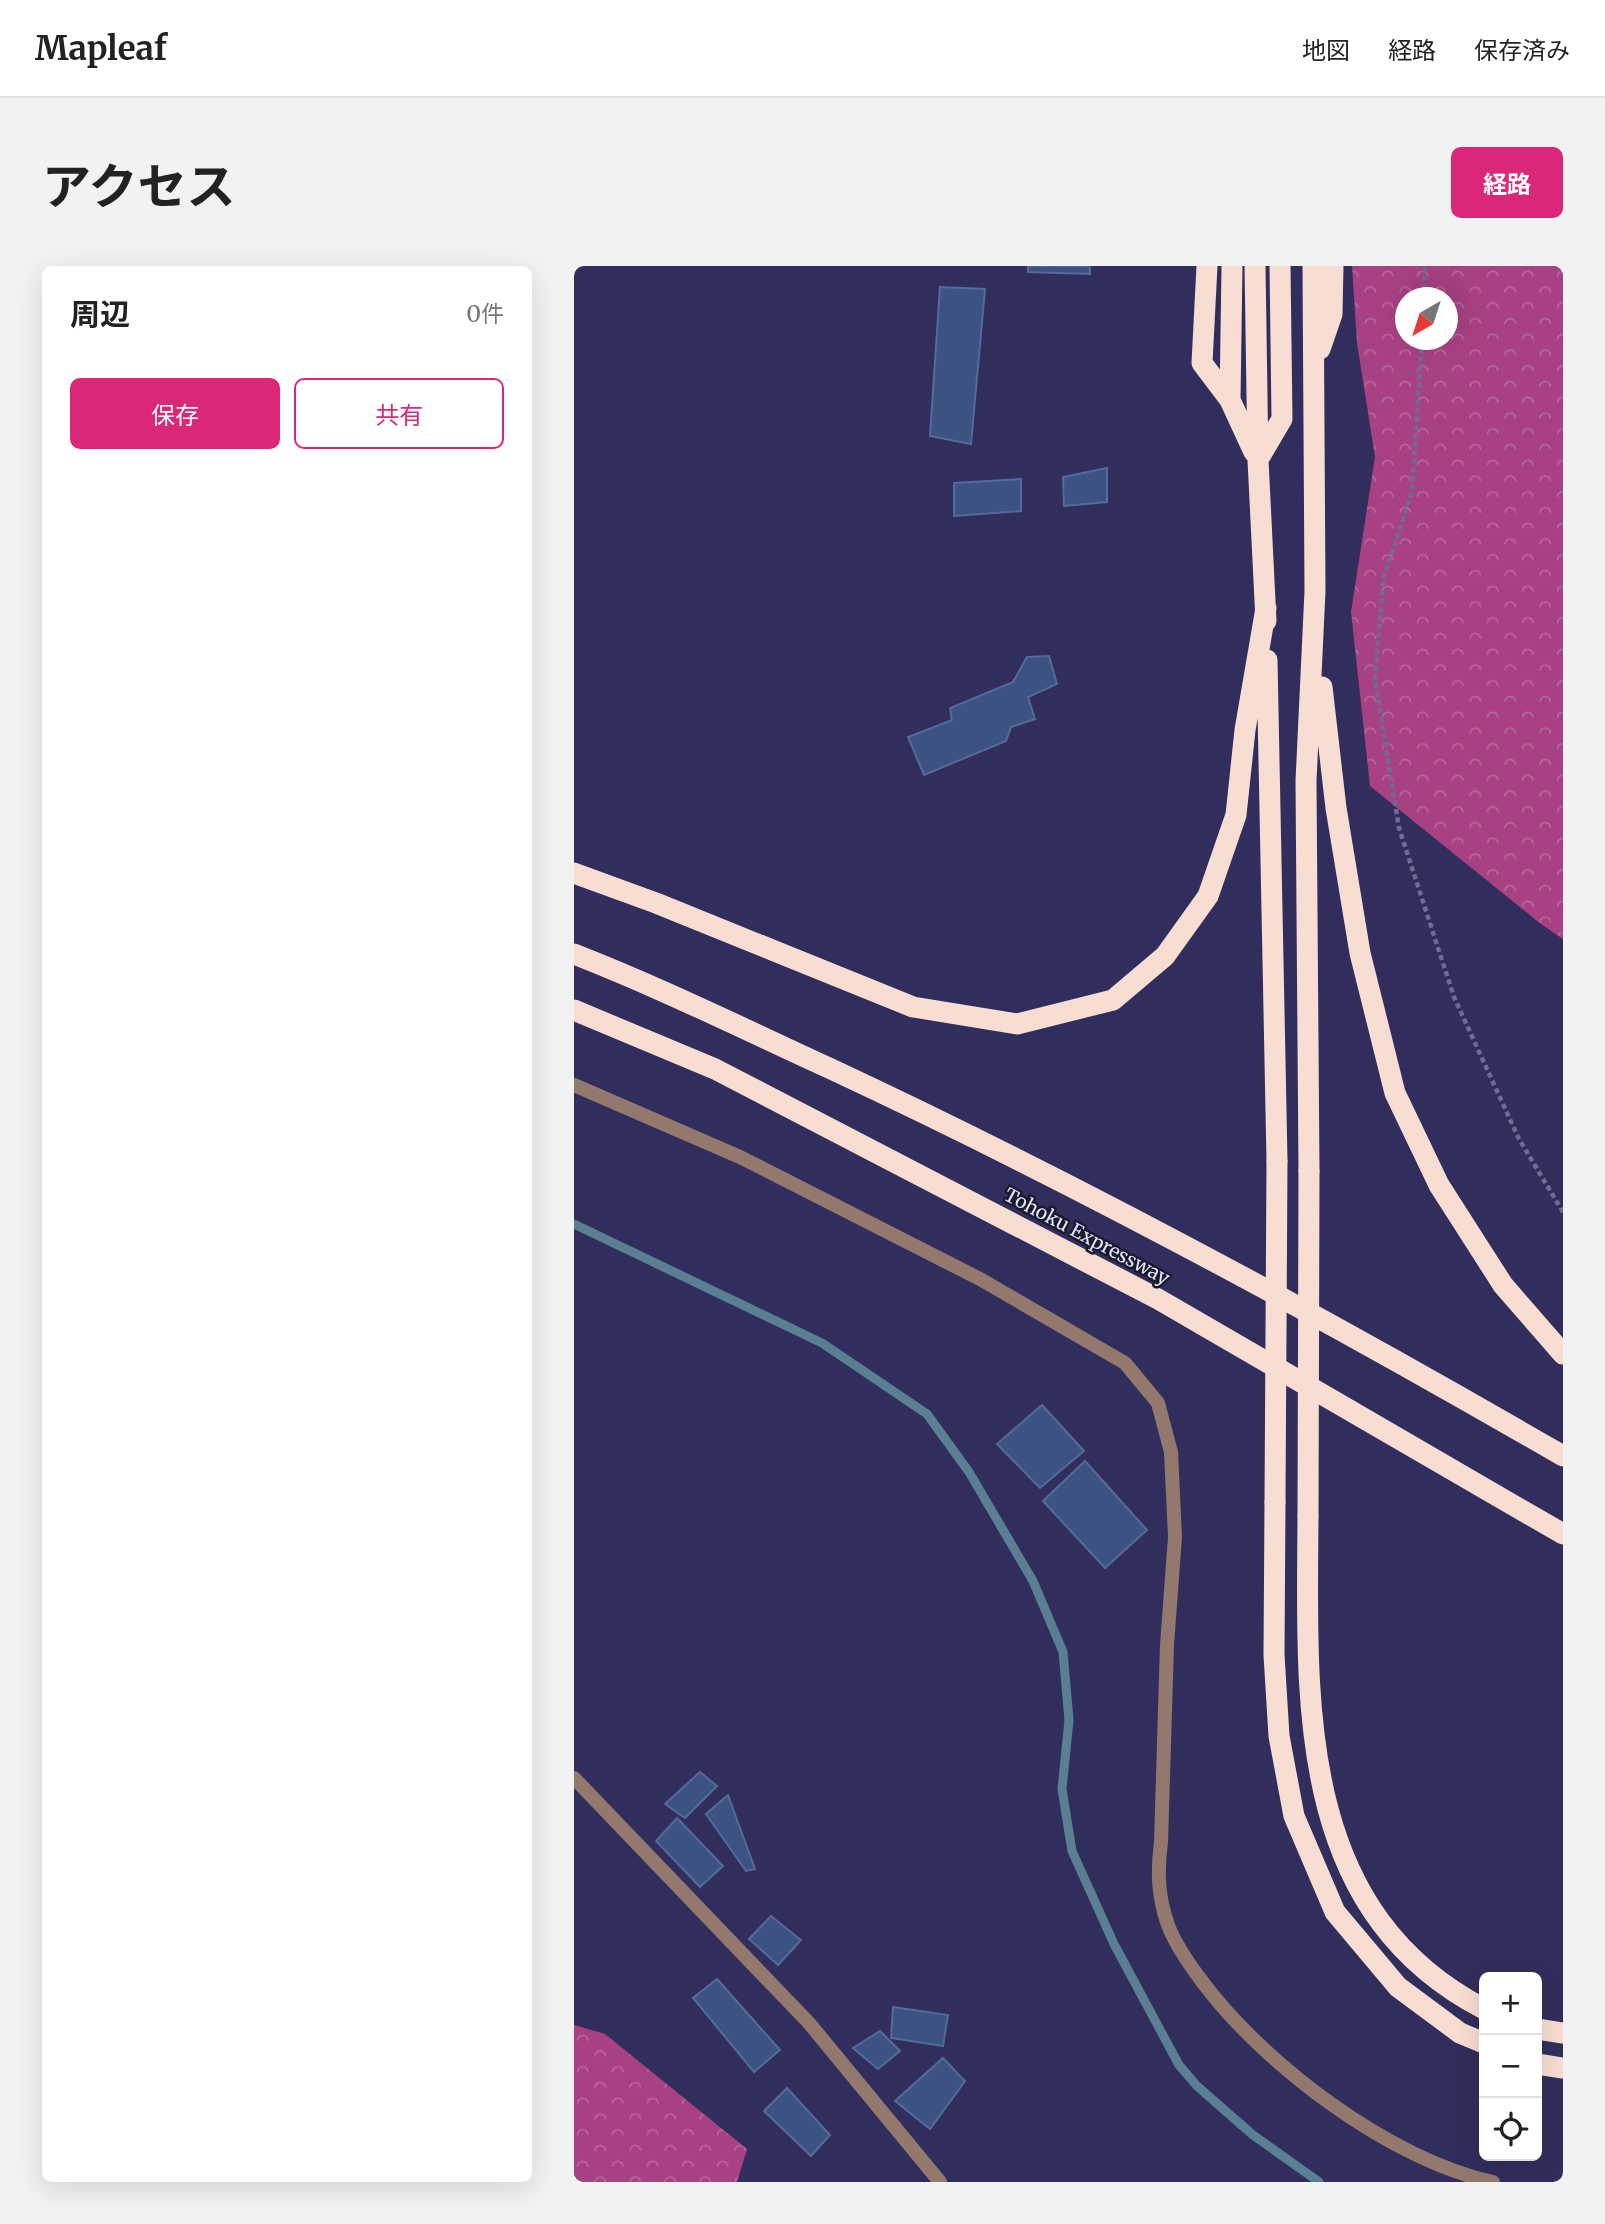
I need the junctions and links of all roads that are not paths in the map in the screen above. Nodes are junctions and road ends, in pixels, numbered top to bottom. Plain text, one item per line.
1 (1207, 266) edge
2 (1232, 266) edge
3 (1255, 266) edge
4 (1280, 266) edge
5 (1313, 266) edge
6 (1333, 266) edge
7 (1315, 363) junction
8 (1230, 400) junction
9 (1258, 460) junction
10 (1315, 591) junction
11 (1266, 608) junction
12 (574, 873) edge
13 (574, 954) edge
14 (574, 1010) edge
15 (574, 1085) edge
16 (1563, 1354) edge
17 (1563, 1456) edge
18 (1506, 1501) junction
19 (1563, 1534) edge
20 (1563, 1549) edge
21 (574, 1778) edge
22 (1479, 2006) edge
23 (1542, 2030) edge
24 (1563, 2034) edge
25 (1479, 2041) edge
26 (1542, 2065) edge
27 (1563, 2068) edge
28 (940, 2182) edge
29 (1493, 2182) edge

1 - 8 highway
2 - 8 highway
3 - 9 highway
4 - 9 highway
5 - 7 highway
6 - 7 highway
7 - 10 highway
8 - 9 highway
9 - 11 highway
10 - 16 highway
10 - 22 highway, bridge
11 - 12 highway
11 - 25 highway, bridge
13 - 17 highway, Tohoku Expressway
14 - 18 highway, Tohoku Expressway
15 - 29 street
18 - 19 highway, Tohoku Expressway
18 - 20 highway
21 - 28 street
23 - 24 highway
26 - 27 highway

